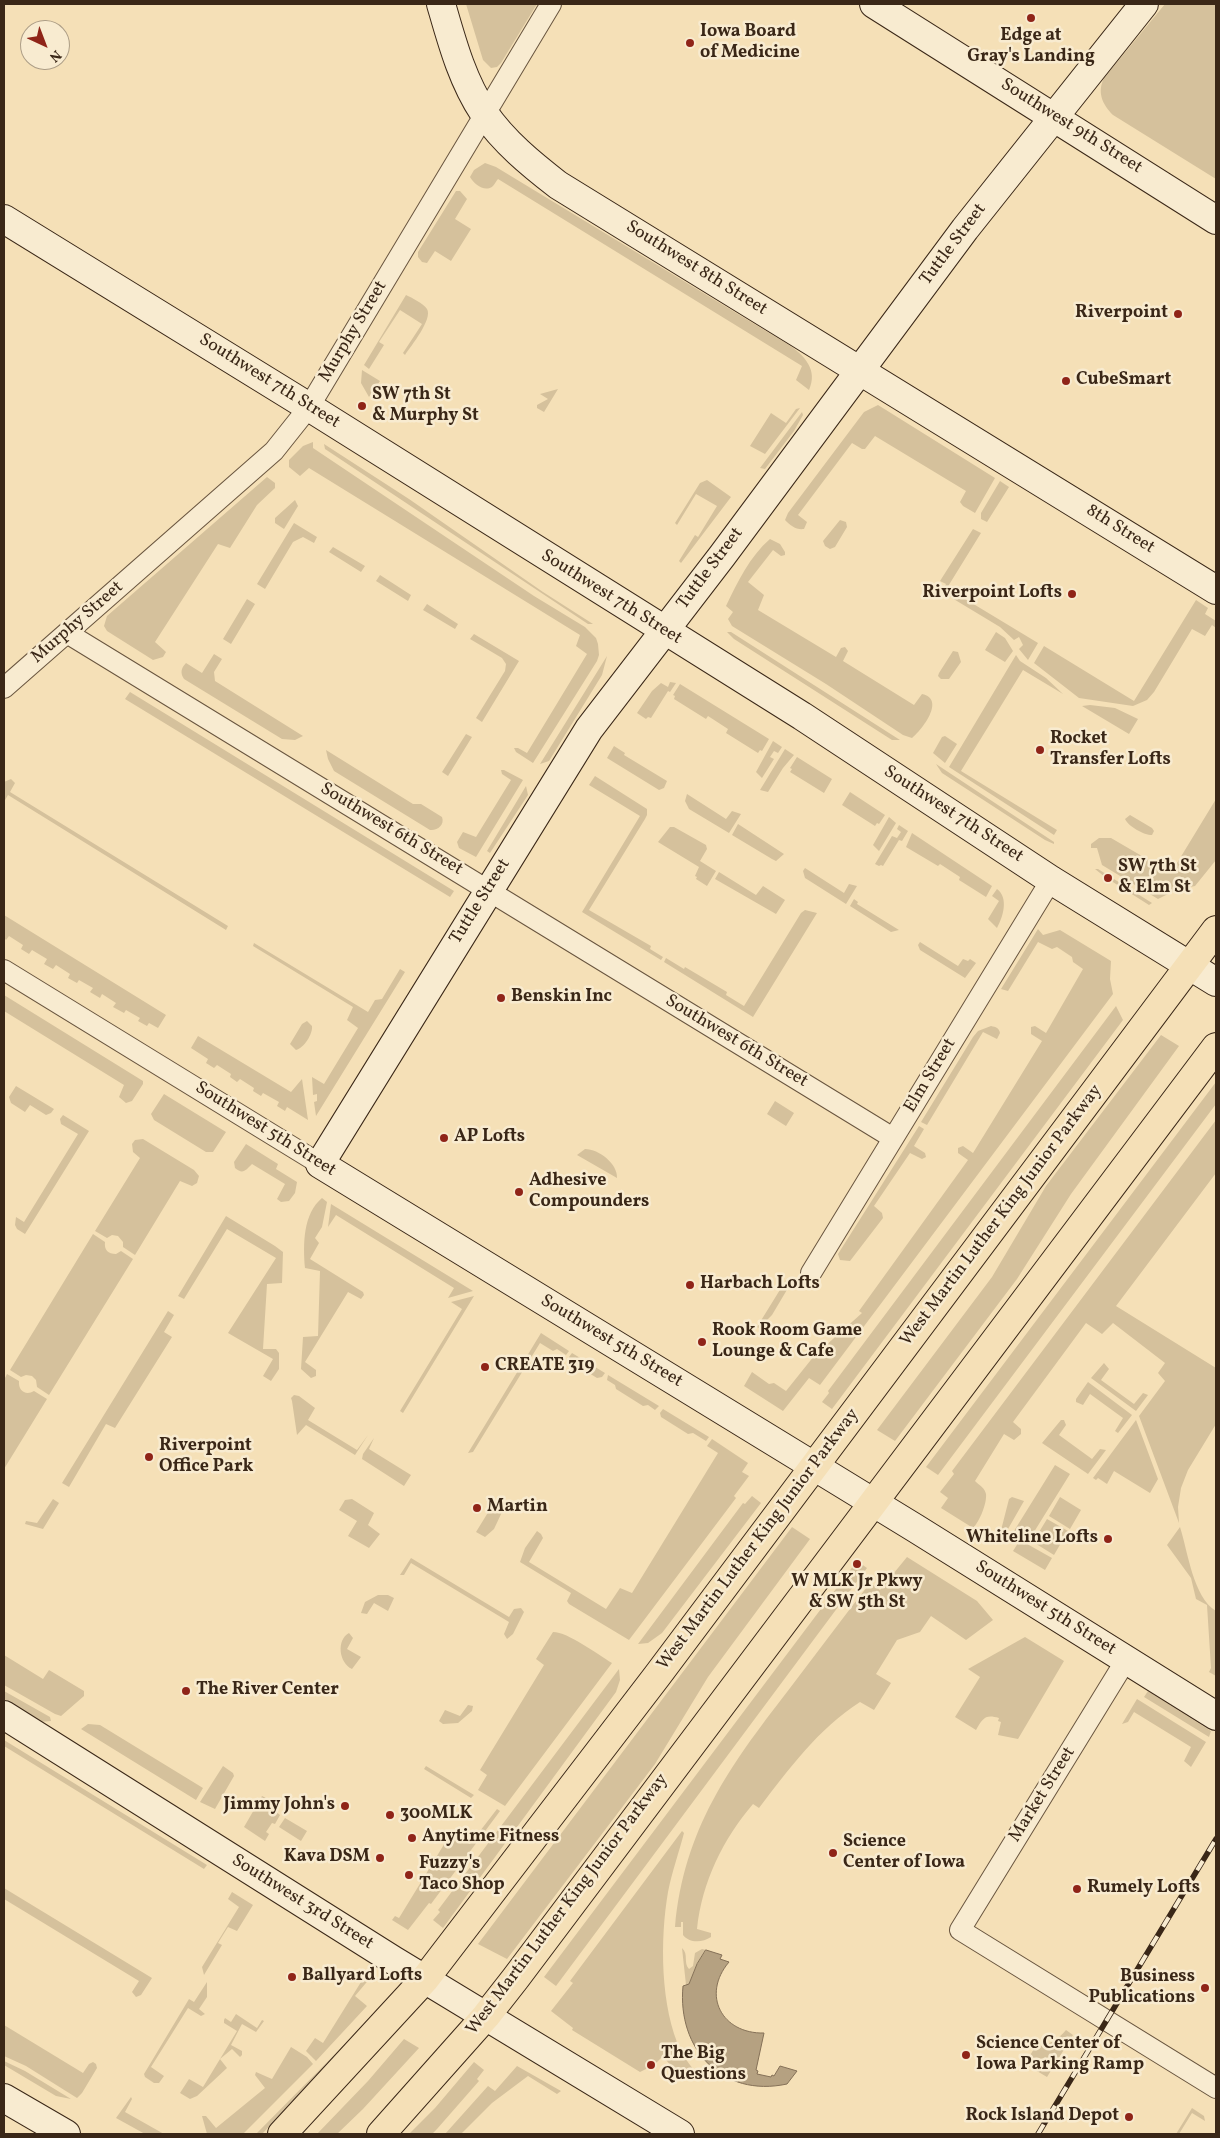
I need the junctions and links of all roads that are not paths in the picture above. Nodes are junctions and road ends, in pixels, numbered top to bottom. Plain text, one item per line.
1 (441, 4) edge
2 (551, 4) edge
3 (874, 4) edge
4 (1144, 4) edge
5 (484, 113) junction
6 (1054, 116) junction
7 (4, 219) edge
8 (1216, 220) edge
9 (860, 369) junction
10 (309, 407) junction
11 (1023, 470) joint
12 (1216, 590) edge
13 (664, 631) junction
14 (67, 633) junction
15 (4, 688) edge
16 (1051, 880) junction
17 (488, 890) junction
18 (1216, 930) edge
19 (1190, 965) junction
20 (4, 970) edge
21 (1216, 982) edge
22 (1216, 1047) edge
23 (893, 1138) junction
24 (320, 1164) junction
25 (811, 1273) dead end
26 (814, 1467) junction
27 (874, 1502) junction
28 (1126, 1660) junction
29 (4, 1715) edge
30 (1216, 1716) edge
31 (426, 1979) junction
32 (486, 2016) junction
33 (1216, 2088) edge
34 (4, 2098) edge
35 (677, 2133) edge
36 (66, 2134) edge
37 (282, 2134) edge
38 (381, 2134) edge

1 - 5 main road, Southwest 8th Street
2 - 5 street, Murphy Street
3 - 6 main road, Southwest 9th Street
4 - 6 main road, Tuttle Street
5 - 9 main road, Southwest 8th Street
5 - 10 street, Murphy Street
6 - 8 main road, Southwest 9th Street
6 - 9 main road, Tuttle Street
7 - 10 main road, Southwest 7th Street
9 - 11 main road, Southwest 8th Street
9 - 13 main road, Tuttle Street
10 - 13 main road, Southwest 7th Street
10 - 14 street, Murphy Street
11 - 12 main road, 8th Street
13 - 16 main road, Southwest 7th Street
13 - 17 main road, Tuttle Street
14 - 15 street, Murphy Street
14 - 17 street, Southwest 6th Street
16 - 19 main road, Southwest 7th Street
16 - 23 street, Elm Street
17 - 23 street, Southwest 6th Street
17 - 24 main road, Tuttle Street
18 - 19 main road, West Martin Luther King Junior Parkway
19 - 21 main road, Southwest 7th Street
19 - 26 main road, West Martin Luther King Junior Parkway
20 - 24 street, Southwest 5th Street
22 - 27 main road, West Martin Luther King Junior Parkway
23 - 25 street, Elm Street
24 - 26 main road, Southwest 5th Street
26 - 27 main road, Southwest 5th Street
26 - 31 main road, West Martin Luther King Junior Parkway
27 - 28 main road, Southwest 5th Street
27 - 32 main road, West Martin Luther King Junior Parkway
28 - 30 main road, Southwest 5th Street
28 - 33 street, Market Street
29 - 31 main road, Southwest 3rd Street
31 - 32 main road, Southwest 3rd Street
31 - 37 main road, West Martin Luther King Junior Parkway
32 - 35 main road, Southwest 3rd Street
32 - 38 main road, West Martin Luther King Junior Parkway
34 - 36 main road

